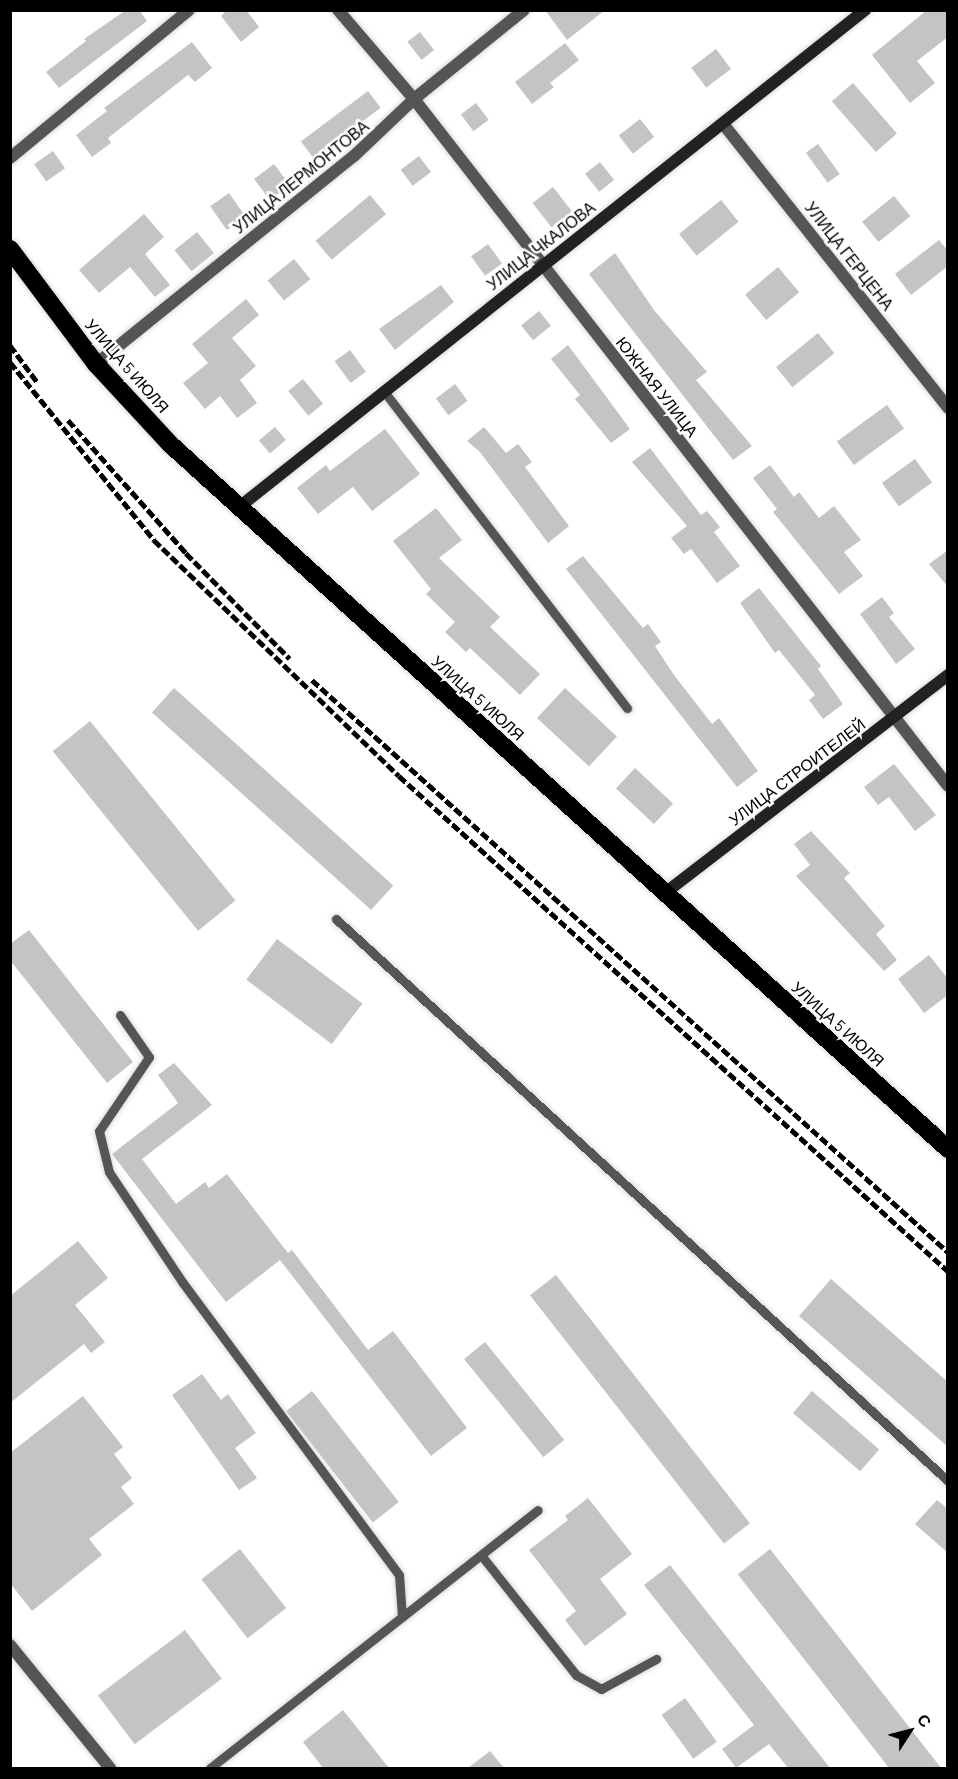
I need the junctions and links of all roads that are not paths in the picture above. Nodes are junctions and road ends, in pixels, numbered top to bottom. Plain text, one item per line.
1 (189, 10) edge
2 (338, 10) edge
3 (524, 10) edge
4 (865, 10) edge
5 (414, 99) junction
6 (724, 125) junction
7 (10, 158) edge
8 (10, 249) edge
9 (543, 265) junction
10 (96, 364) junction
11 (383, 390) junction
12 (948, 408) edge
13 (238, 508) junction
14 (948, 675) edge
15 (627, 708) dead end
16 (893, 719) junction
17 (948, 786) edge
18 (665, 892) junction
19 (336, 919) dead end
20 (120, 1015) dead end
21 (948, 1149) edge
22 (948, 1481) edge
23 (538, 1510) dead end
24 (481, 1555) junction
25 (402, 1617) junction
26 (10, 1644) edge
27 (656, 1659) dead end
28 (110, 1768) edge
29 (210, 1768) edge

1 - 7 street
2 - 5 street, ЮЖНАЯ УЛИЦА
3 - 5 street, УЛИЦА ЛЕРМОНТОВА
4 - 6 street, УЛИЦА ЧКАЛОВА
5 - 9 street, ЮЖНАЯ УЛИЦА
5 - 10 street, УЛИЦА ЛЕРМОНТОВА
6 - 9 street, УЛИЦА ЧКАЛОВА
6 - 12 street, УЛИЦА ГЕРЦЕНА
8 - 10 highway, УЛИЦА 5 ИЮЛЯ
9 - 11 street, УЛИЦА ЧКАЛОВА
9 - 16 street, ЮЖНАЯ УЛИЦА
10 - 13 highway, УЛИЦА 5 ИЮЛЯ
11 - 13 street, УЛИЦА ЧКАЛОВА
11 - 15 lane
13 - 18 highway, УЛИЦА 5 ИЮЛЯ
14 - 16 street, УЛИЦА СТРОИТЕЛЕЙ
16 - 17 street, ЮЖНАЯ УЛИЦА
16 - 18 street, УЛИЦА СТРОИТЕЛЕЙ
18 - 21 highway, УЛИЦА 5 ИЮЛЯ
19 - 22 lane
20 - 25 lane
23 - 24 lane
24 - 25 lane
24 - 27 lane
25 - 29 lane
26 - 28 street

